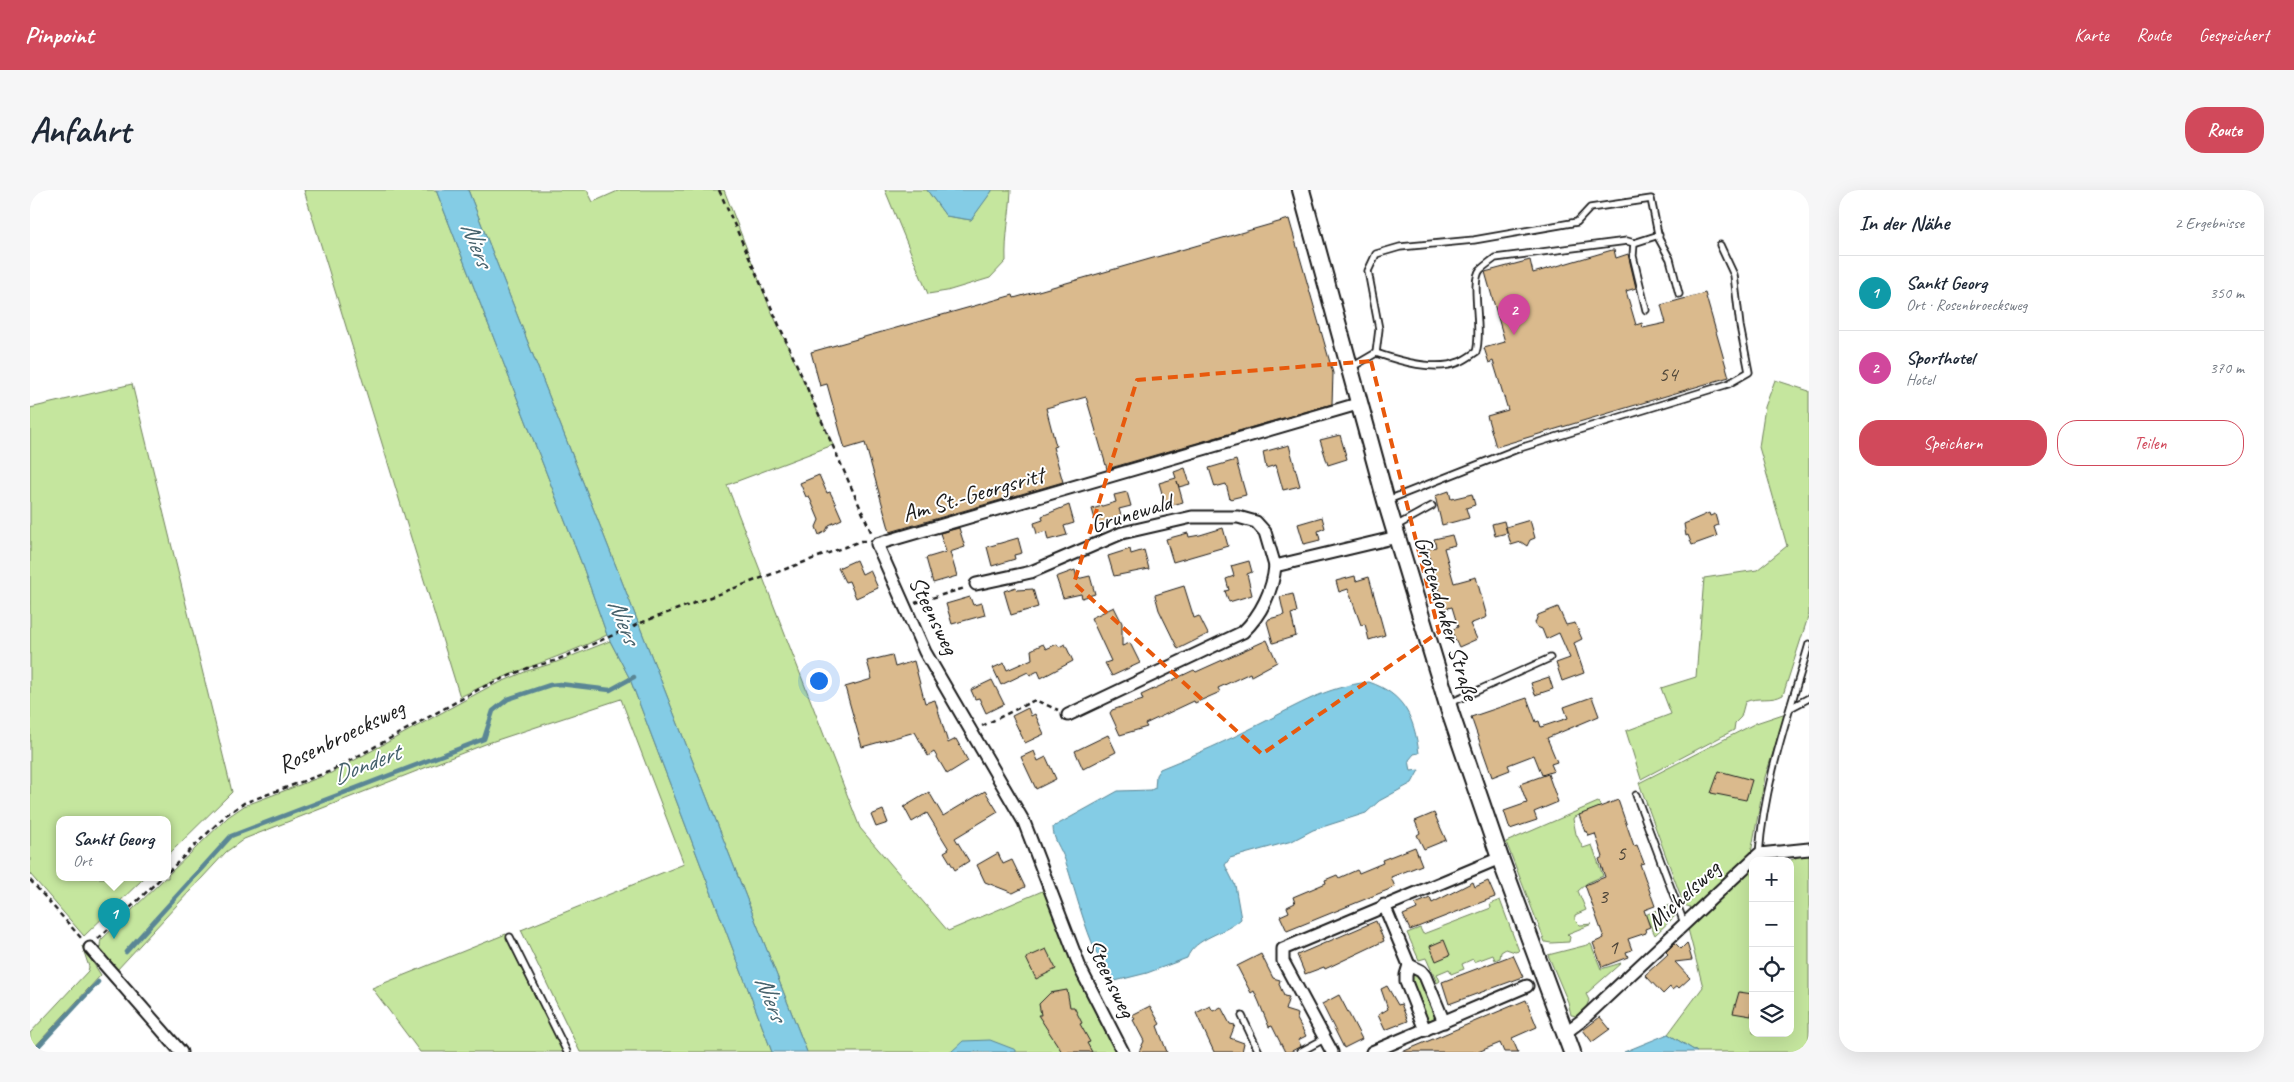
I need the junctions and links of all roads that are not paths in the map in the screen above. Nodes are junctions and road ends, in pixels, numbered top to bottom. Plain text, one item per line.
1 (1301, 190) edge
2 (1658, 234) junction
3 (1634, 243) junction
4 (1720, 245) dead end
5 (1679, 294) dead end
6 (1646, 310) dead end
7 (1376, 353) junction
8 (1350, 368) junction
9 (1361, 403) junction
10 (1386, 501) junction
11 (1432, 506) dead end
12 (1395, 532) junction
13 (877, 544) joint
14 (1275, 566) junction
15 (976, 584) road end
16 (1809, 644) edge
17 (1550, 658) dead end
18 (1809, 698) edge
19 (1448, 704) junction
20 (1792, 707) junction
21 (1068, 715) road end
22 (1636, 795) dead end
23 (1809, 849) edge
24 (1758, 854) junction
25 (1500, 858) junction
26 (1384, 905) junction
27 (1684, 923) junction
28 (510, 937) dead end
29 (90, 948) road end
30 (1409, 965) junction
31 (1527, 986) dead end
32 (1242, 1016) dead end
33 (1444, 1022) junction
34 (1425, 1030) junction
35 (1565, 1033) junction
36 (1324, 1039) junction
37 (181, 1052) edge
38 (567, 1052) edge
39 (1123, 1052) edge
40 (1259, 1052) edge
41 (1300, 1052) edge
42 (1332, 1052) edge
43 (1372, 1052) edge
44 (1572, 1052) edge

1 - 8 main road, Grotendonker Straße
2 - 3 lane
2 - 5 lane
2 - 7 lane
3 - 6 lane
3 - 7 lane
4 - 10 lane
7 - 8 lane
8 - 9 main road, Grotendonker Straße
9 - 10 main road, Grotendonker Straße
9 - 13 street, Am St.-Georgsritt
10 - 12 main road, Grotendonker Straße
11 - 12 lane
12 - 14 street
12 - 19 main road, Grotendonker Straße
13 - 39 street, Steensweg
14 - 15 street, Grunewald
14 - 21 street, Grunewald
16 - 20 lane
17 - 19 lane
18 - 20 lane
19 - 25 main road, Grotendonker Straße
20 - 24 lane
22 - 27 lane
23 - 24 street
24 - 27 street, Michelsweg
25 - 26 street
25 - 35 main road, Grotendonker Straße
26 - 30 street
26 - 36 street
27 - 35 street, Michelsweg
28 - 38 lane
29 - 37 street
30 - 33 street
30 - 34 street
31 - 33 street
32 - 40 lane
33 - 34 street
34 - 43 street
35 - 44 main road, Grotendonker Straße
36 - 41 lane
36 - 42 street

